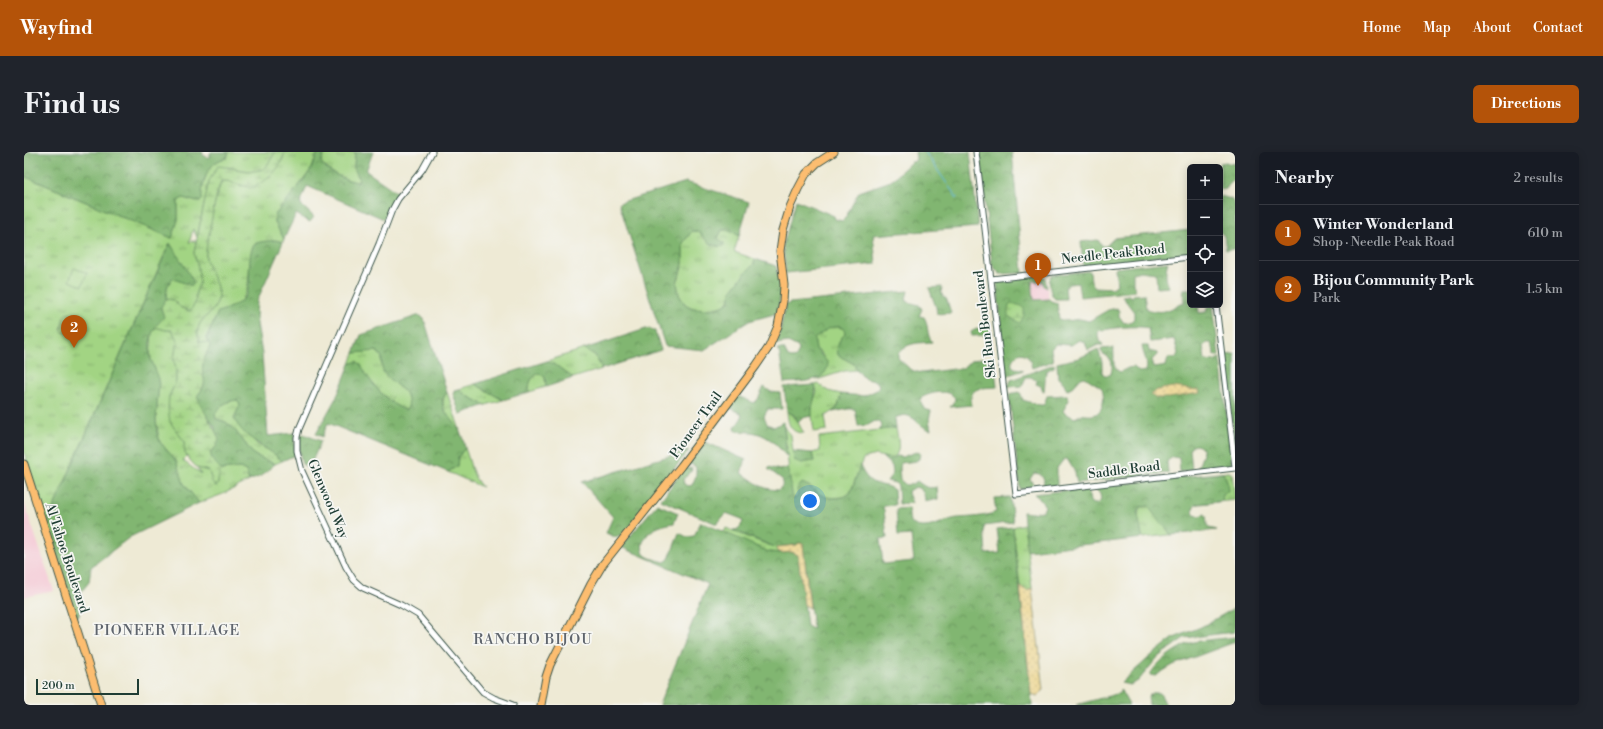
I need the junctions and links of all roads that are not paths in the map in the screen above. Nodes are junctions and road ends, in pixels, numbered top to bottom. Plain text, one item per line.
1 (432, 152) edge
2 (976, 152) edge
3 (830, 153) edge
4 (1187, 257) edge
5 (991, 279) junction
6 (1216, 308) edge
7 (24, 464) edge
8 (1235, 468) edge
9 (1016, 494) joint
10 (101, 705) edge
11 (513, 705) edge
12 (541, 705) edge

1 - 11 street, Glenwood Way
2 - 5 street, Ski Run Boulevard
3 - 12 main road, Pioneer Trail
4 - 5 street, Needle Peak Road
5 - 9 street, Ski Run Boulevard
6 - 8 street
7 - 10 main road, Al Tahoe Boulevard
8 - 9 street, Saddle Road

